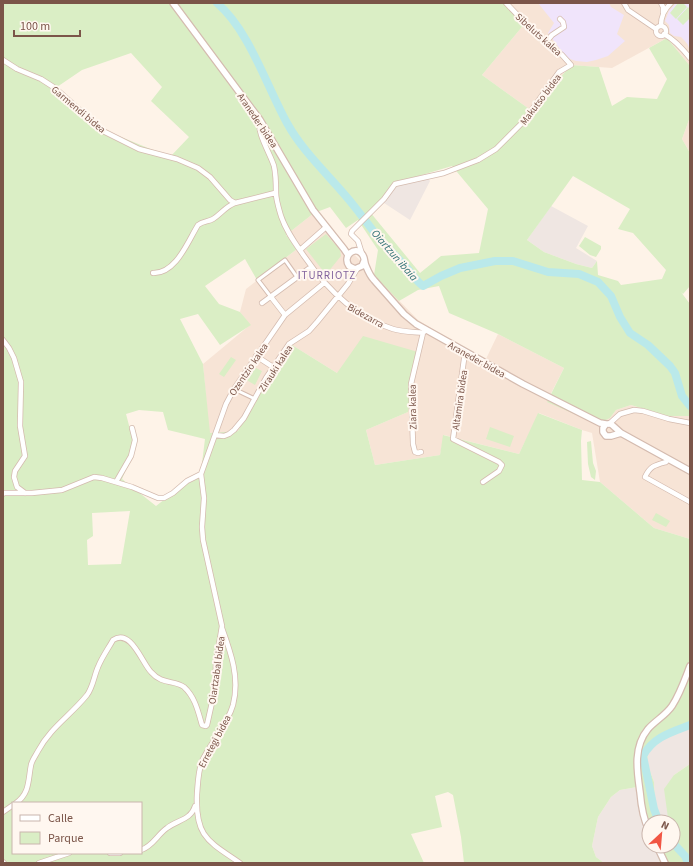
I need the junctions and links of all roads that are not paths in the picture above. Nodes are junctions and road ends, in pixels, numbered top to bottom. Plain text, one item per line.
1 (173, 3) edge
2 (507, 3) edge
3 (624, 3) edge
4 (661, 3) edge
5 (671, 3) edge
6 (663, 13) junction
7 (560, 19) dead end
8 (658, 27) junction
9 (664, 34) junction
10 (546, 42) junction
11 (690, 58) edge
12 (3, 60) edge
13 (571, 65) joint
14 (260, 120) junction
15 (276, 193) junction
16 (235, 203) junction
17 (325, 228) junction
18 (336, 240) junction
19 (360, 245) junction
20 (300, 250) junction
21 (354, 251) junction
22 (362, 254) junction
23 (348, 255) junction
24 (364, 261) junction
25 (311, 266) junction
26 (349, 266) junction
27 (358, 268) junction
28 (153, 273) dead end
29 (369, 274) junction
30 (297, 277) junction
31 (351, 278) junction
32 (324, 283) junction
33 (271, 296) junction
34 (338, 297) junction
35 (262, 303) dead end
36 (285, 315) junction
37 (424, 332) junction
38 (3, 340) edge
39 (466, 352) junction
40 (256, 356) junction
41 (273, 367) junction
42 (234, 389) junction
43 (255, 399) junction
44 (690, 423) edge
45 (609, 424) junction
46 (132, 428) dead end
47 (621, 433) junction
48 (215, 435) junction
49 (614, 435) junction
50 (420, 452) dead end
51 (668, 459) junction
52 (690, 471) edge
53 (201, 474) junction
54 (116, 482) junction
55 (483, 482) dead end
56 (25, 493) junction
57 (3, 494) edge
58 (690, 502) edge
59 (222, 626) junction
60 (690, 666) edge
61 (197, 799) junction
62 (17, 802) edge
63 (12, 806) edge
64 (3, 812) edge
65 (644, 814) edge
66 (142, 849) edge
67 (65, 854) edge
68 (39, 863) edge
69 (240, 863) edge

1 - 14 street, Araneder bidea
2 - 10 street, Sibeluts kalea
3 - 8 street
4 - 6 street
5 - 6 street
6 - 8 street
7 - 10 street
8 - 9 street
8 - 9 street
9 - 11 street
10 - 13 street, Sibeluts kalea
12 - 16 street, Garmendi bidea
13 - 19 street, Makutso bidea
14 - 15 street, Bidezarra
14 - 17 street, Araneder bidea
15 - 16 street
15 - 20 street, Bidezarra
16 - 28 street
17 - 18 street, Araneder bidea
17 - 20 street
18 - 21 street, Araneder bidea
18 - 23 street, Araneder bidea
19 - 21 street
19 - 22 street
20 - 25 street, Bidezarra
21 - 22 street
21 - 23 street
22 - 24 street
23 - 26 street
24 - 27 street
24 - 29 street, Araneder bidea
25 - 30 street
25 - 32 street, Bidezarra
26 - 27 street
26 - 31 street
27 - 29 street, Araneder bidea
27 - 31 street, Zirauki kalea
29 - 37 street, Araneder bidea
30 - 33 street
30 - 33 street
31 - 34 street, Zirauki kalea
32 - 34 street, Bidezarra
32 - 36 street, Ozentzio kalea
33 - 35 street
33 - 36 street
34 - 37 street, Bidezarra
34 - 41 street, Zirauki kalea
36 - 40 street, Ozentzio kalea
37 - 39 street, Araneder bidea
37 - 50 street, Ziara kalea
38 - 56 street
39 - 45 street, Araneder bidea
39 - 55 street, Altamira bidea
40 - 41 street
40 - 42 street, Ozentzio kalea
41 - 43 street, Zirauki kalea
42 - 43 street
42 - 48 street, Ozentzio kalea
43 - 48 street, Zirauki kalea
44 - 45 street
45 - 47 street
45 - 49 street
45 - 49 street
46 - 54 street
47 - 49 street
47 - 51 street
48 - 53 street, Ozentzio kalea
51 - 52 street
51 - 58 street
53 - 54 street
53 - 59 street, Oiartzabal bidea
54 - 56 street
56 - 57 street
59 - 61 street, Erretegi bidea
59 - 62 street, Oiartzabal bidea
60 - 65 street
61 - 66 street
61 - 69 street, Erretegi bidea
63 - 64 street
67 - 68 street

